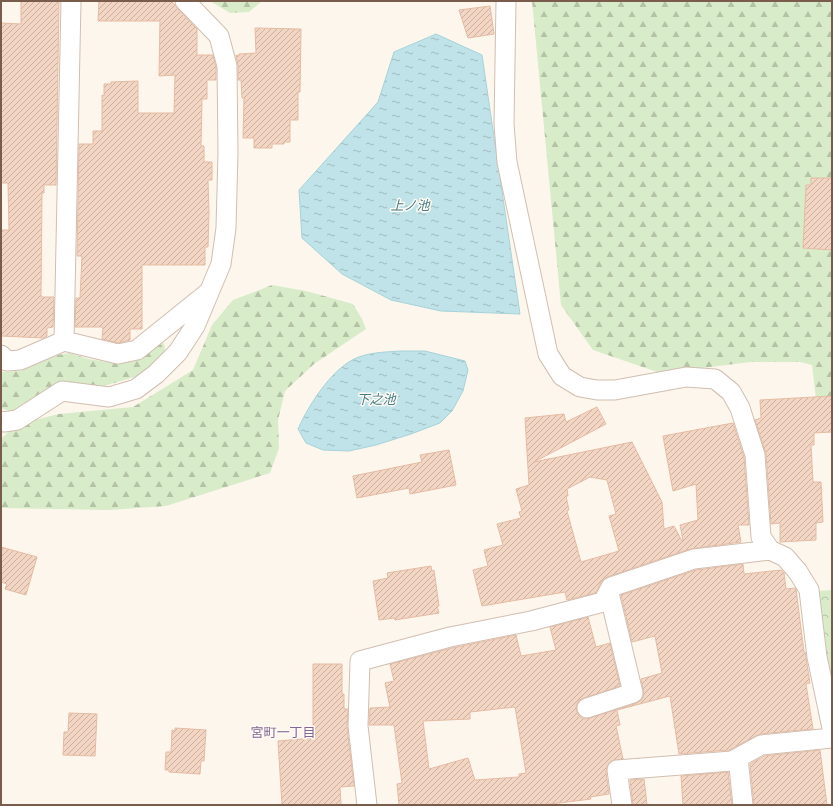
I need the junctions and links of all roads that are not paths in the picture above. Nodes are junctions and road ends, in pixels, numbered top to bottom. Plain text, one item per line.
1 (71, 1) edge
2 (185, 1) edge
3 (506, 1) edge
4 (210, 291) junction
5 (64, 341) junction
6 (1, 355) edge
7 (1, 421) edge
8 (770, 550) junction
9 (609, 593) junction
10 (587, 708) dead end
11 (832, 728) edge
12 (832, 738) edge
13 (738, 758) junction
14 (366, 805) edge
15 (622, 805) edge
16 (743, 805) edge

1 - 5 street
2 - 4 street
3 - 8 street
4 - 5 street
4 - 7 street
5 - 6 street
8 - 9 street
8 - 11 street
9 - 10 street
9 - 14 street
12 - 13 street
13 - 15 street
13 - 16 street

